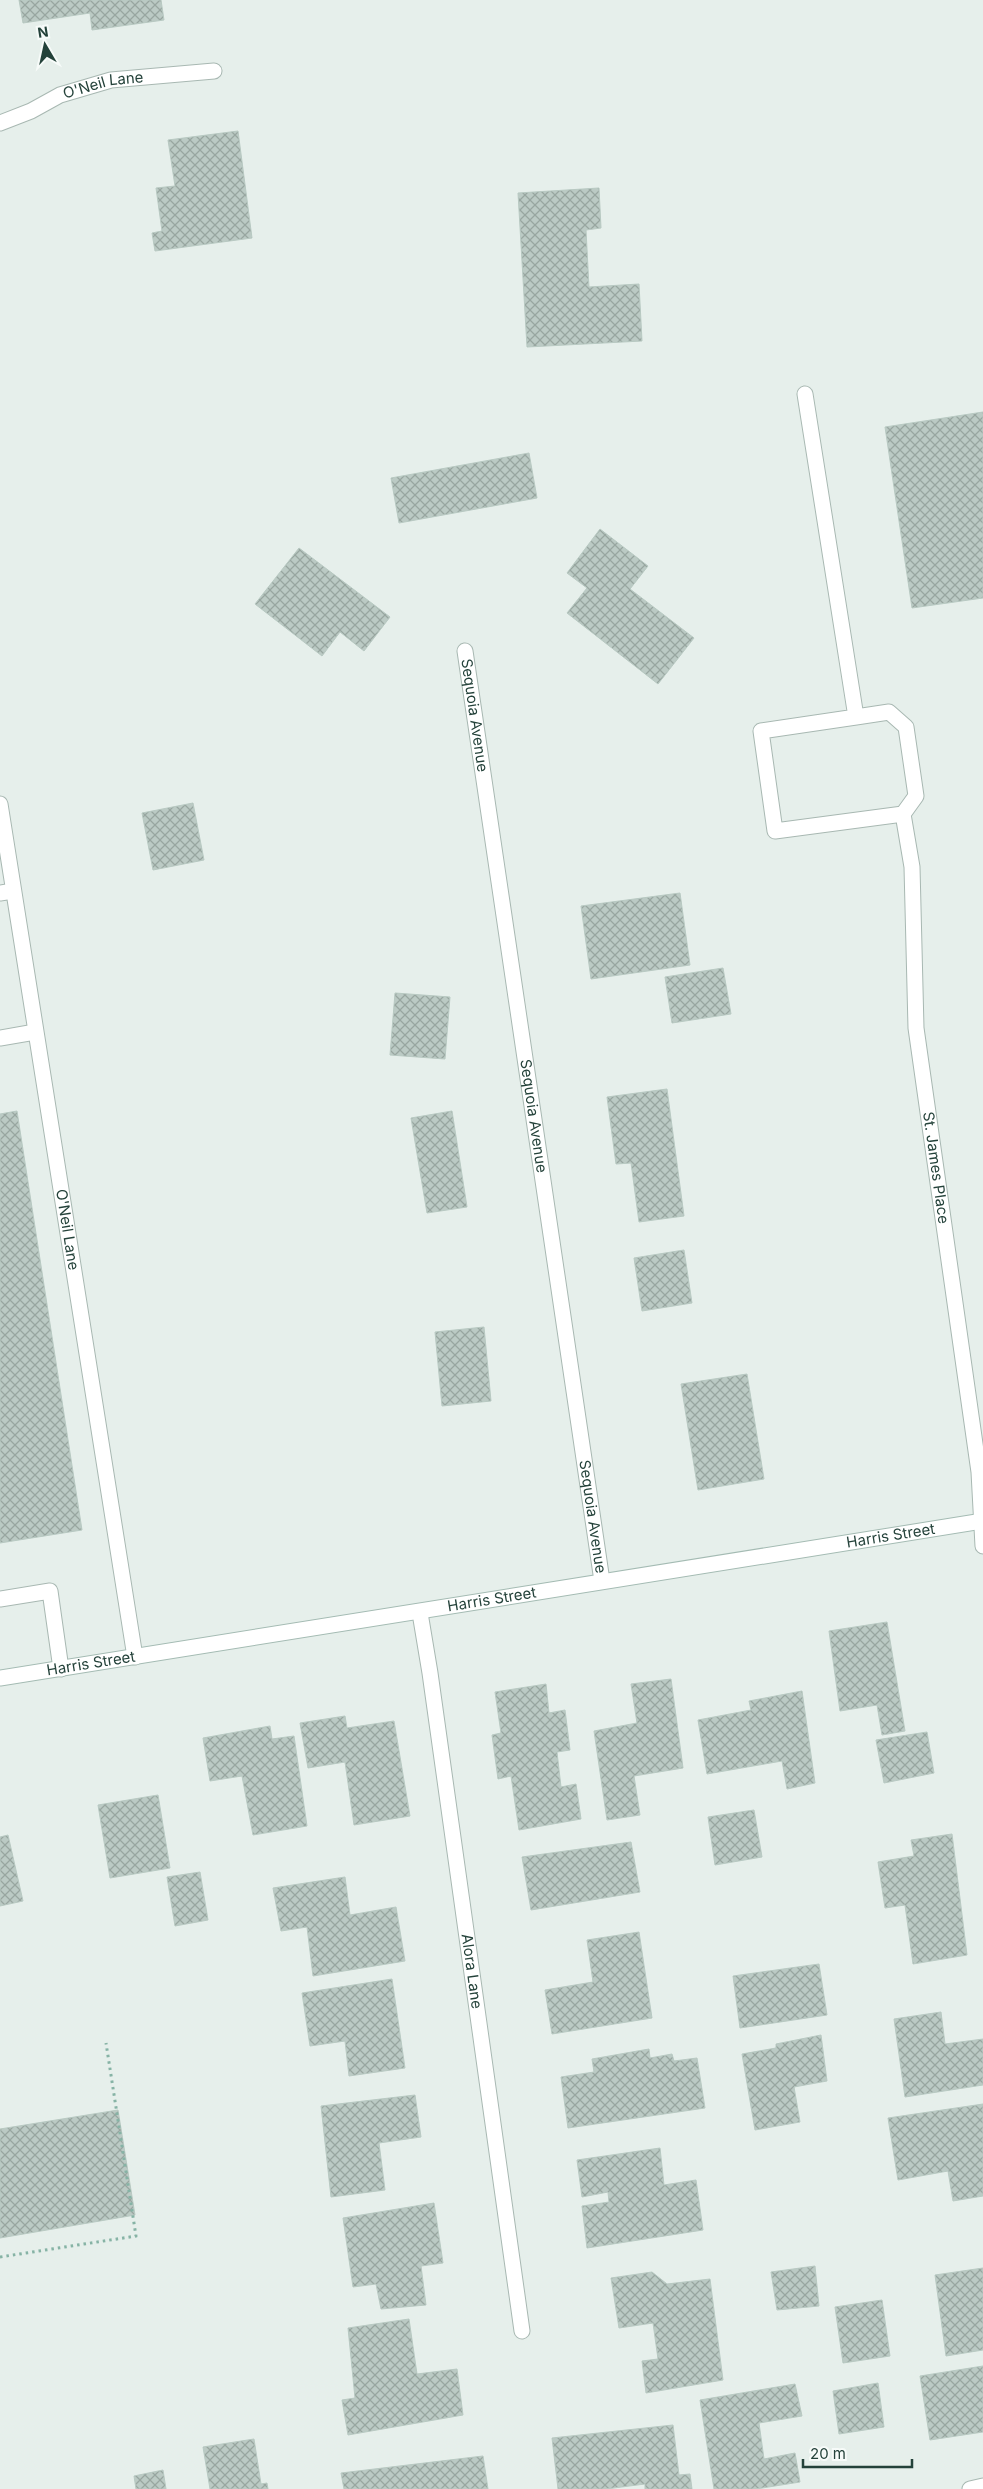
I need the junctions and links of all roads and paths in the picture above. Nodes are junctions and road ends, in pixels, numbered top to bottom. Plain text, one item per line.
1 (214, 70) dead end
2 (0, 123) edge
3 (805, 394) dead end
4 (464, 651) dead end
5 (856, 717) junction
6 (0, 804) edge
7 (902, 814) junction
8 (7, 892) edge
9 (35, 1032) junction
10 (0, 1038) edge
11 (983, 1521) edge
12 (983, 1546) edge
13 (602, 1581) junction
14 (0, 1599) edge
15 (420, 1613) junction
16 (135, 1657) junction
17 (61, 1669) junction
18 (0, 1678) edge
19 (106, 2043) dead end
20 (0, 2257) edge
21 (522, 2331) dead end
22 (983, 2486) edge
23 (970, 2489) edge

1 - 2 street, O'Neil Lane
3 - 5 street
4 - 13 street, Sequoia Avenue
5 - 7 street
5 - 7 street
6 - 8 street, O'Neil Lane
7 - 11 street, St. James Place
8 - 9 street, O'Neil Lane
9 - 10 street
9 - 16 street, O'Neil Lane
11 - 12 street, St. James Place
11 - 13 street, Harris Street
13 - 15 street, Harris Street
14 - 17 street
15 - 16 street, Harris Street
15 - 21 street, Alora Lane
16 - 17 street, Harris Street
17 - 18 street, Harris Street
19 - 20 path
22 - 23 street

